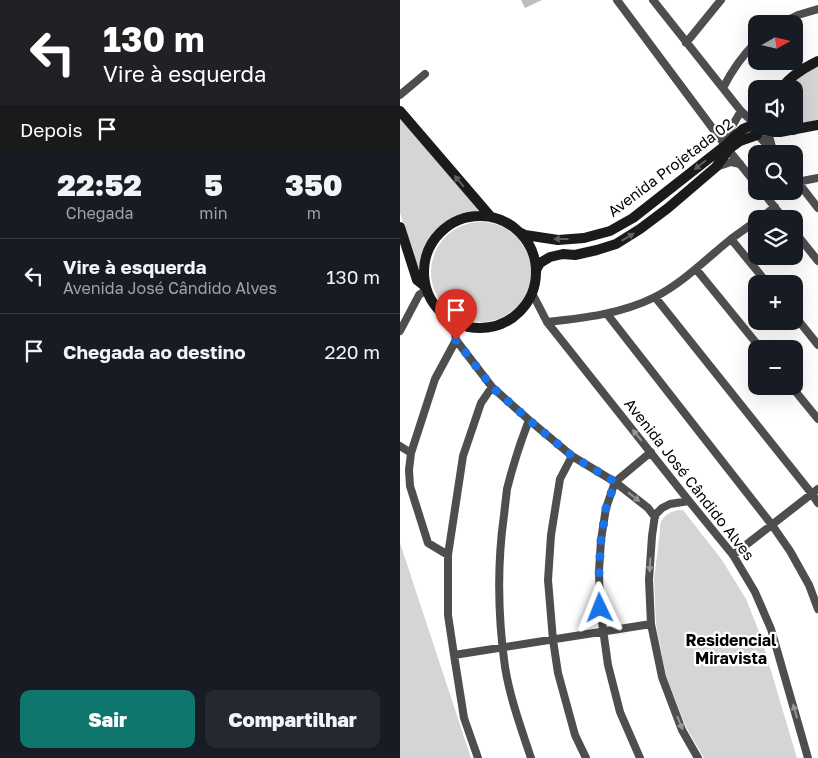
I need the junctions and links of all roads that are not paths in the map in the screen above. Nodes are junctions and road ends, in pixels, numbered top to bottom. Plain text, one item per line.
1 (617, 0) edge
2 (721, 0) edge
3 (657, 2) edge
4 (818, 8) edge
5 (798, 15) edge
6 (686, 42) junction
7 (748, 50) edge
8 (818, 61) edge
9 (425, 74) dead end
10 (789, 80) edge
11 (723, 88) junction
12 (400, 95) edge
13 (400, 111) edge
14 (740, 111) junction
15 (748, 118) edge
16 (818, 125) edge
17 (803, 128) edge
18 (748, 135) edge
19 (727, 147) junction
20 (740, 164) junction
21 (716, 167) junction
22 (748, 174) edge
23 (818, 178) edge
24 (803, 179) edge
25 (803, 189) edge
26 (769, 200) edge
27 (775, 207) junction
28 (818, 208) edge
29 (771, 210) edge
30 (777, 210) edge
31 (491, 218) junction
32 (400, 227) edge
33 (748, 227) edge
34 (518, 231) junction
35 (731, 239) junction
36 (803, 242) edge
37 (818, 261) edge
38 (696, 269) junction
39 (536, 270) junction
40 (761, 275) edge
41 (427, 288) junction
42 (532, 293) junction
43 (655, 297) junction
44 (607, 314) junction
45 (453, 322) junction
46 (547, 322) junction
47 (803, 327) edge
48 (400, 331) edge
49 (456, 340) junction
50 (754, 340) edge
51 (818, 345) edge
52 (492, 387) junction
53 (798, 395) edge
54 (818, 419) edge
55 (529, 420) junction
56 (400, 446) edge
57 (651, 452) junction
58 (411, 453) junction
59 (572, 456) junction
60 (615, 482) junction
61 (815, 492) edge
62 (689, 501) junction
63 (818, 503) edge
64 (655, 517) junction
65 (772, 525) junction
66 (448, 555) junction
67 (733, 555) junction
68 (818, 609) edge
69 (651, 624) junction
70 (603, 632) junction
71 (553, 640) junction
72 (503, 647) junction
73 (454, 655) junction
74 (478, 758) edge
75 (531, 758) edge
76 (586, 758) edge
77 (640, 758) edge
78 (698, 758) edge
79 (808, 758) edge

1 - 19 street
2 - 6 street
3 - 6 street
4 - 5 street
6 - 11 street
7 - 11 street
8 - 10 street
9 - 12 street
11 - 14 street
31 -> 13 street
14 - 15 street
14 - 19 street
16 - 17 street
18 - 19 street, Avenida Projetada 02
19 - 20 street
19 - 21 street, Avenida Projetada 02
19 -> 34 street, Avenida Projetada 02
20 - 21 street, Avenida Projetada 02
20 - 22 street
39 -> 21 street, Avenida Projetada 02
23 - 24 street
25 - 28 street
26 - 27 street
27 - 29 street
27 - 30 street
31 - 34 street
31 - 41 street
32 - 41 street
33 - 35 street
34 - 39 street
35 - 38 street
35 - 40 street
36 - 37 street
38 - 43 street
38 - 50 street
39 - 42 street
41 - 45 street
41 - 48 street
42 - 45 street
42 - 46 street, Avenida José Cândido Alves
43 - 44 street
43 - 61 street
44 - 46 street
44 - 65 street
45 - 49 street
57 -> 46 street, Avenida José Cândido Alves
47 - 51 street
49 - 52 street
49 - 58 street
52 - 55 street
52 - 66 street
53 - 54 street
55 - 59 street
55 - 72 street
56 - 58 street
57 - 60 street
57 - 62 street, Avenida José Cândido Alves
58 - 66 street
59 - 60 street
59 - 71 street
60 -> 64 street
60 - 70 street
61 - 63 street
61 - 65 street
62 - 64 street
62 - 67 street, Avenida José Cândido Alves
64 -> 69 street
65 - 67 street
65 - 68 street
66 - 73 street
79 -> 67 street, Avenida José Cândido Alves
69 - 70 street
69 -> 78 street
70 - 71 street
70 - 77 street
71 - 72 street
71 - 76 street
72 - 73 street
72 - 75 street
73 - 74 street

